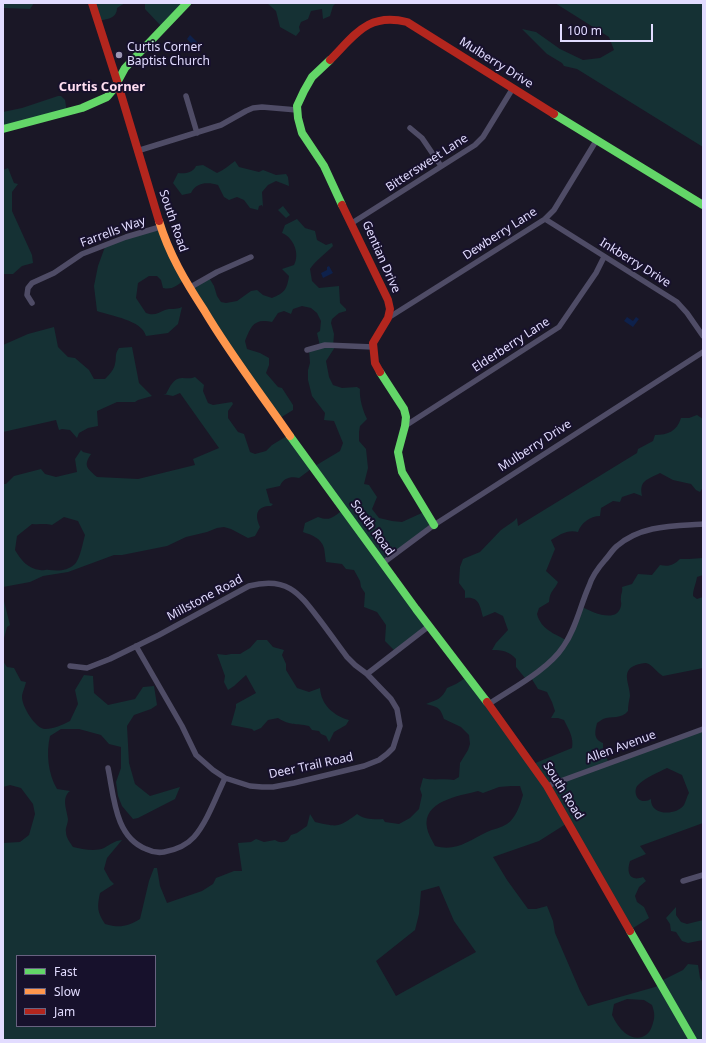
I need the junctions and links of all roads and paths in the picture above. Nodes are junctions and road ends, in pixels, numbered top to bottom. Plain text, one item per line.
1 (92, 3) edge
2 (187, 3) edge
3 (117, 81) junction
4 (513, 88) junction
5 (186, 96) dead end
6 (297, 110) junction
7 (410, 128) dead end
8 (3, 129) edge
9 (197, 133) junction
10 (596, 141) junction
11 (138, 151) junction
12 (441, 166) junction
13 (703, 205) edge
14 (545, 219) junction
15 (352, 223) junction
16 (160, 227) junction
17 (251, 257) dead end
18 (604, 257) junction
19 (189, 288) junction
20 (32, 303) dead end
21 (388, 318) junction
22 (703, 336) edge
23 (373, 347) junction
24 (307, 350) dead end
25 (703, 352) edge
26 (405, 426) junction
27 (703, 524) edge
28 (434, 525) junction
29 (383, 563) junction
30 (429, 626) junction
31 (136, 646) junction
32 (70, 666) dead end
33 (368, 674) junction
34 (489, 704) junction
35 (703, 729) edge
36 (108, 768) dead end
37 (225, 778) junction
38 (547, 786) junction
39 (703, 875) edge
40 (683, 881) dead end
41 (693, 1040) edge

1 - 3 street, South Road
2 - 3 street
3 - 8 street
3 - 11 street, South Road
4 - 6 street, Mulberry Drive
4 - 10 street, Mulberry Drive
4 - 12 street, Bittersweet Lane
5 - 9 street
6 - 9 street
6 - 15 street, Gentian Drive
7 - 12 street
9 - 11 street
10 - 13 street, Mulberry Drive
10 - 14 street, Dewberry Lane
11 - 16 street, South Road
12 - 15 street, Bittersweet Lane
14 - 18 street, Inkberry Drive
14 - 21 street, Dewberry Lane
15 - 21 street, Gentian Drive
16 - 19 street, South Road
16 - 20 street, Farrells Way
17 - 19 street
18 - 22 street, Inkberry Drive
18 - 26 street, Elderberry Lane
19 - 29 street, South Road
21 - 23 street
23 - 24 street
23 - 26 street
25 - 28 street, Mulberry Drive
26 - 28 street
27 - 34 street
28 - 29 street, Mulberry Drive
29 - 30 street, South Road
30 - 33 street
30 - 34 street, South Road
31 - 32 street, Millstone Road
31 - 33 street, Millstone Road
31 - 37 street, Deer Trail Road
33 - 37 street, Deer Trail Road
34 - 38 street, South Road
35 - 38 street, Allen Avenue
36 - 37 street
38 - 41 street, South Road
39 - 40 street

